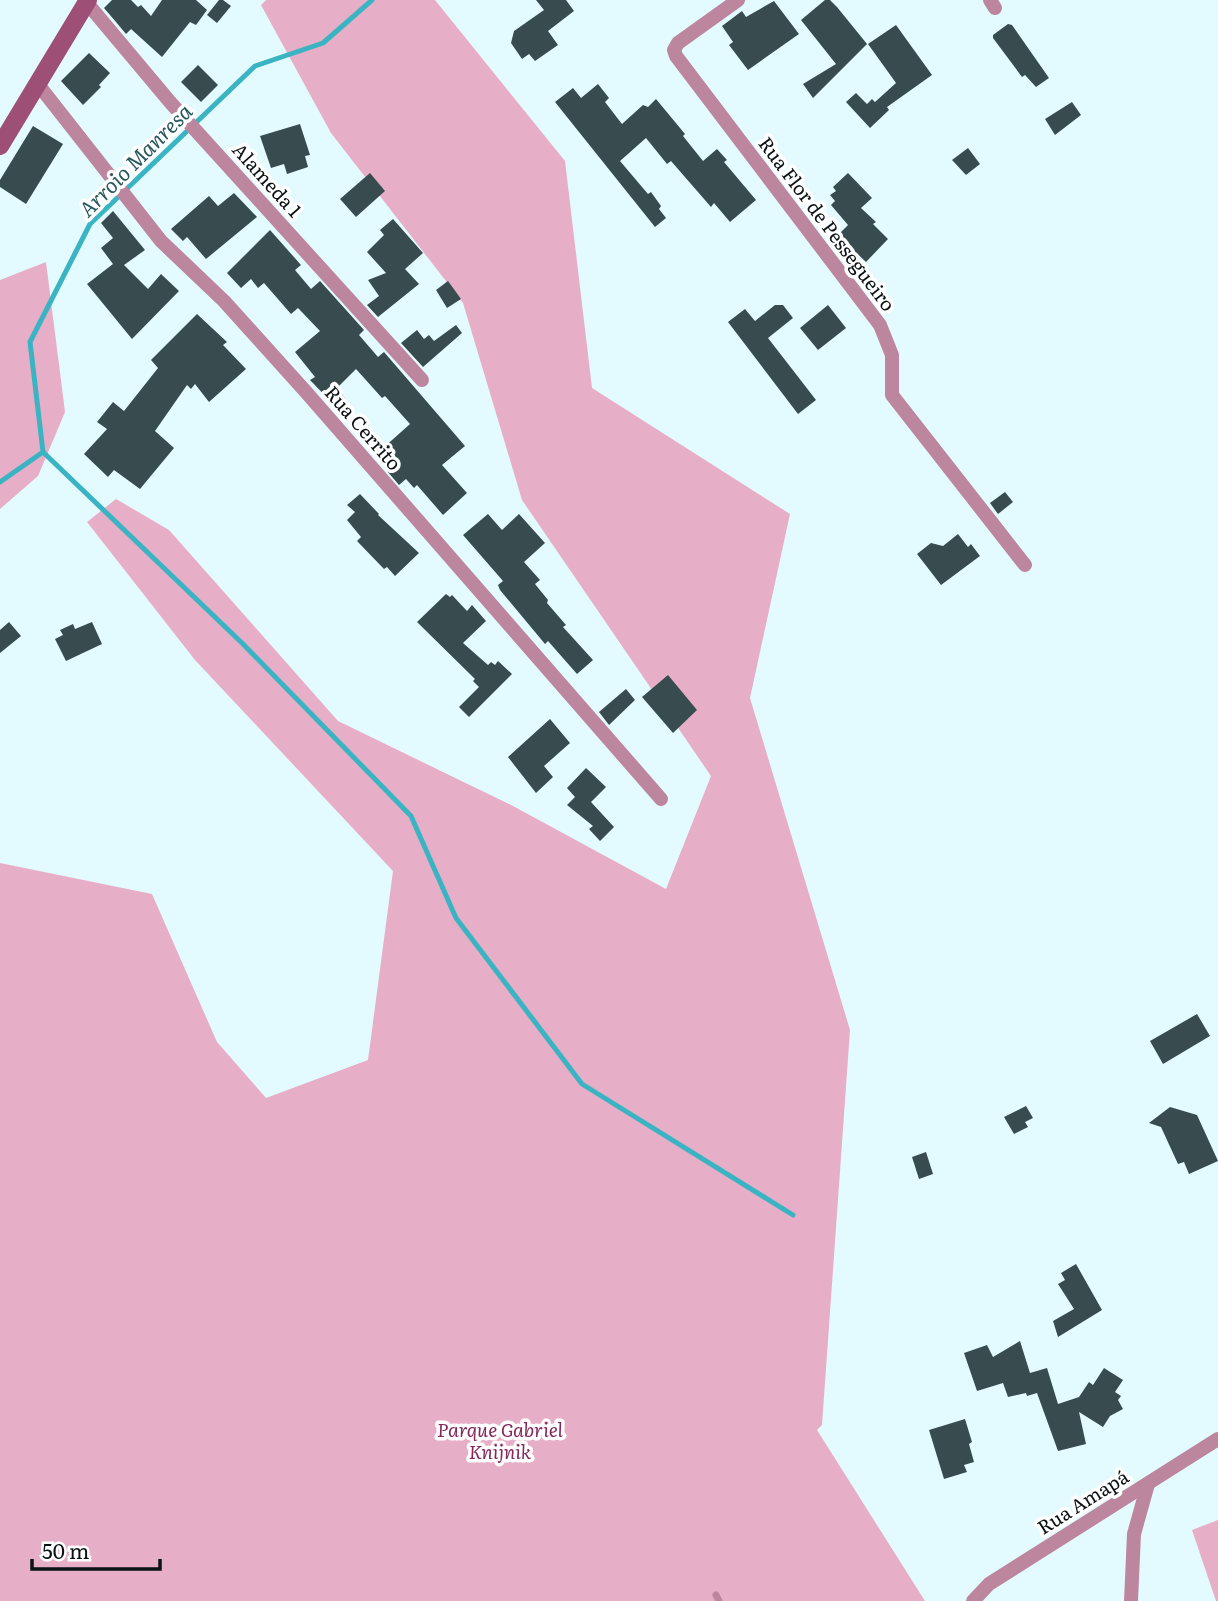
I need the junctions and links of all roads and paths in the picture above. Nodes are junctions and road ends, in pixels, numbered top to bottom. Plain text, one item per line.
1 (738, 0) edge
2 (88, 2) edge
3 (37, 83) junction
4 (0, 146) edge
5 (422, 380) dead end
6 (1025, 565) dead end
7 (661, 799) dead end
8 (1218, 1439) edge
9 (1148, 1484) junction
10 (973, 1601) edge
11 (1131, 1601) edge

1 - 6 street, Rua Flor de Pessegueiro
2 - 3 street
2 - 5 street, Alameda 1
3 - 4 street
3 - 7 street, Rua Cerrito
8 - 9 street, Rua Amapá
9 - 10 street, Rua Amapá
9 - 11 street

